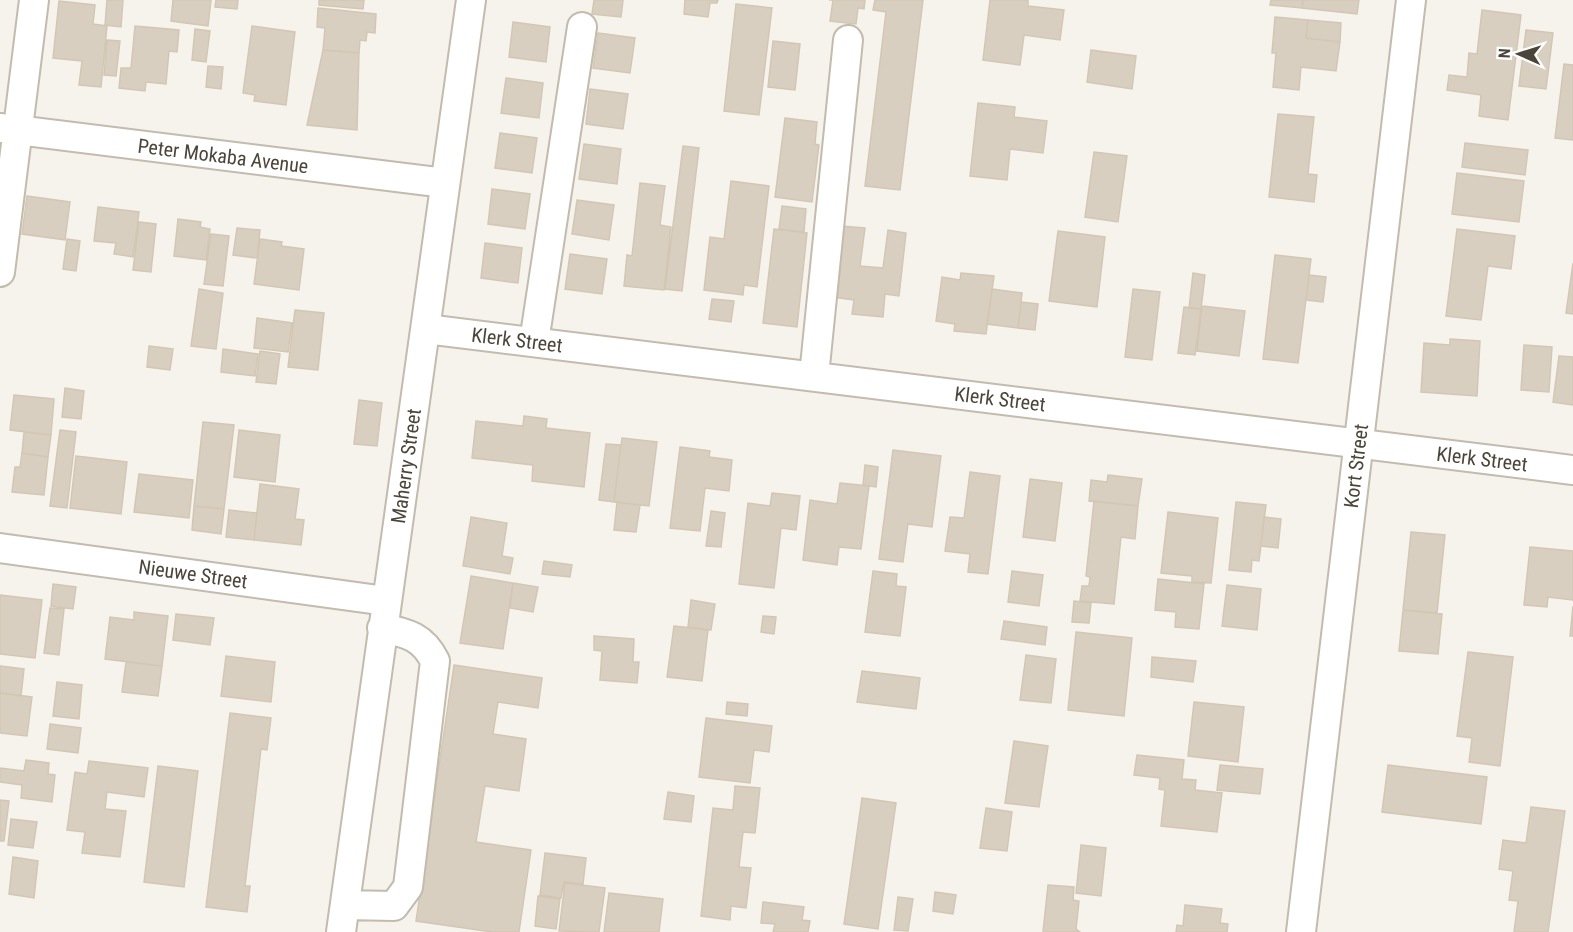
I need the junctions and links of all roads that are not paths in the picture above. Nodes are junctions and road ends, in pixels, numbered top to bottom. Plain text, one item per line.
1 (34, 0) edge
2 (471, 0) edge
3 (1411, 0) edge
4 (582, 27) dead end
5 (848, 40) dead end
6 (9, 129) edge
7 (445, 183) junction
8 (0, 273) edge
9 (426, 328) junction
10 (534, 342) junction
11 (814, 376) junction
12 (1359, 443) junction
13 (1573, 470) edge
14 (0, 548) edge
15 (384, 614) junction
16 (343, 918) edge
17 (1301, 932) edge

1 - 6 street
2 - 7 street, Maherry Street
3 - 12 street, Kort Street
4 - 10 street
5 - 11 street
6 - 7 street, Peter Mokaba Avenue
6 - 8 street
7 - 9 street, Maherry Street
9 - 10 street, Klerk Street
9 - 15 street, Maherry Street
10 - 11 street, Klerk Street
11 - 12 street, Klerk Street
12 - 13 street, Klerk Street
12 - 17 street, Kort Street
14 - 15 street, Nieuwe Street
15 - 16 street, Maherry Street
15 - 16 street, Nieuwe Street

